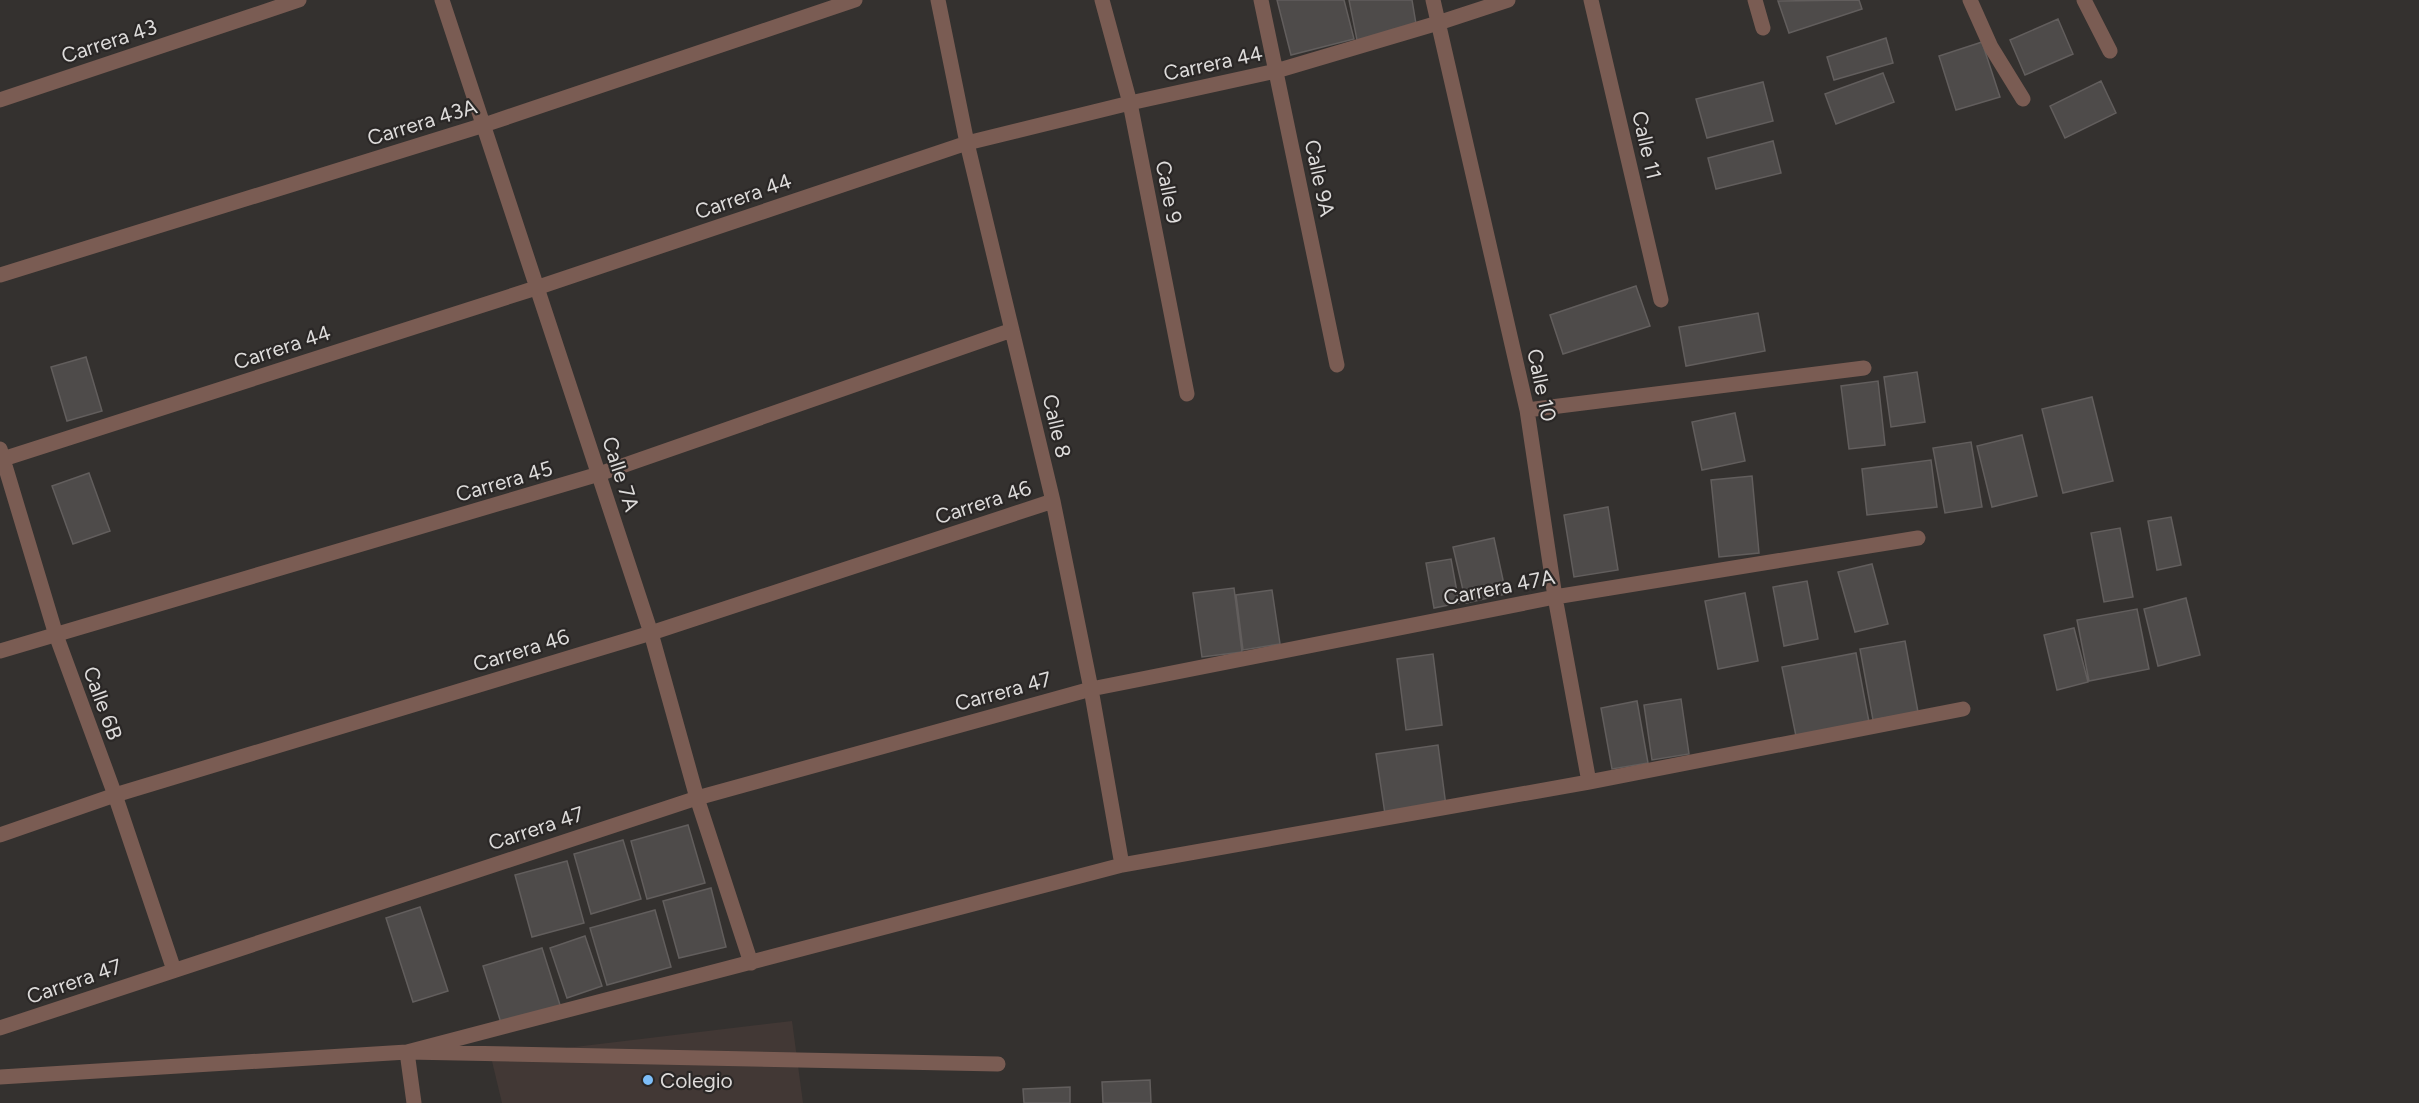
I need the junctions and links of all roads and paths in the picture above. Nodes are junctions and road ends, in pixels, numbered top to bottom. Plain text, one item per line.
1 (299, 0) edge
2 (442, 0) edge
3 (855, 0) edge
4 (938, 0) edge
5 (1102, 0) edge
6 (1261, 0) edge
7 (1433, 0) edge
8 (1508, 0) edge
9 (1591, 0) edge
10 (1755, 0) edge
11 (1970, 0) edge
12 (2084, 0) edge
13 (1438, 24) junction
14 (1763, 28) dead end
15 (2110, 51) dead end
16 (1276, 71) junction
17 (2023, 99) dead end
18 (0, 100) edge
19 (1130, 103) junction
20 (484, 124) junction
21 (967, 143) junction
22 (0, 275) edge
23 (536, 288) junction
24 (1661, 300) dead end
25 (1012, 330) junction
26 (1337, 364) dead end
27 (1864, 368) dead end
28 (1187, 394) dead end
29 (1527, 410) junction
30 (1, 456) edge
31 (599, 474) junction
32 (1053, 501) junction
33 (1918, 538) dead end
34 (1555, 597) junction
35 (651, 633) junction
36 (56, 634) junction
37 (0, 651) edge
38 (1091, 688) junction
39 (1963, 709) dead end
40 (1589, 782) junction
41 (115, 795) junction
42 (697, 798) junction
43 (0, 835) edge
44 (1122, 865) junction
45 (751, 963) junction
46 (174, 970) junction
47 (0, 1028) edge
48 (406, 1052) junction
49 (998, 1064) dead end
50 (0, 1077) edge
51 (414, 1103) edge

1 - 18 street, Carrera 43
2 - 20 street, Calle 7A
3 - 20 street, Carrera 43A
4 - 21 street, Calle 8
5 - 19 street, Calle 9
6 - 16 street, Calle 9A
7 - 13 street, Calle 10
8 - 13 street, Carrera 44
9 - 24 street, Calle 11
10 - 14 street
11 - 17 street
12 - 15 street
13 - 16 street, Carrera 44
13 - 29 street, Calle 10
16 - 19 street, Carrera 44
16 - 26 street, Calle 9A
19 - 21 street, Carrera 44
19 - 28 street, Calle 9
20 - 22 street, Carrera 43A
20 - 23 street, Calle 7A
21 - 23 street, Carrera 44
21 - 25 street, Calle 8
23 - 30 street, Carrera 44
23 - 31 street, Calle 7A
25 - 31 street, Carrera 45
25 - 32 street, Calle 8
27 - 29 street
29 - 34 street, Calle 10
30 - 36 street, Calle 6B
31 - 35 street, Calle 7A
31 - 36 street, Carrera 45
32 - 35 street, Carrera 46
32 - 38 street, Calle 8
33 - 34 street, Carrera 47A
34 - 38 street, Carrera 47A
34 - 40 street, Calle 10
35 - 41 street, Carrera 46
35 - 42 street, Calle 7A
36 - 37 street, Carrera 45
36 - 41 street, Calle 6B
38 - 42 street, Carrera 47
38 - 44 street, Calle 8
39 - 40 street
40 - 44 street
41 - 43 street, Carrera 46
41 - 46 street, Calle 6B
42 - 45 street, Calle 7A
42 - 46 street, Carrera 47
44 - 45 street
45 - 48 street
46 - 47 street, Carrera 47
48 - 49 street
48 - 50 street
48 - 51 street

